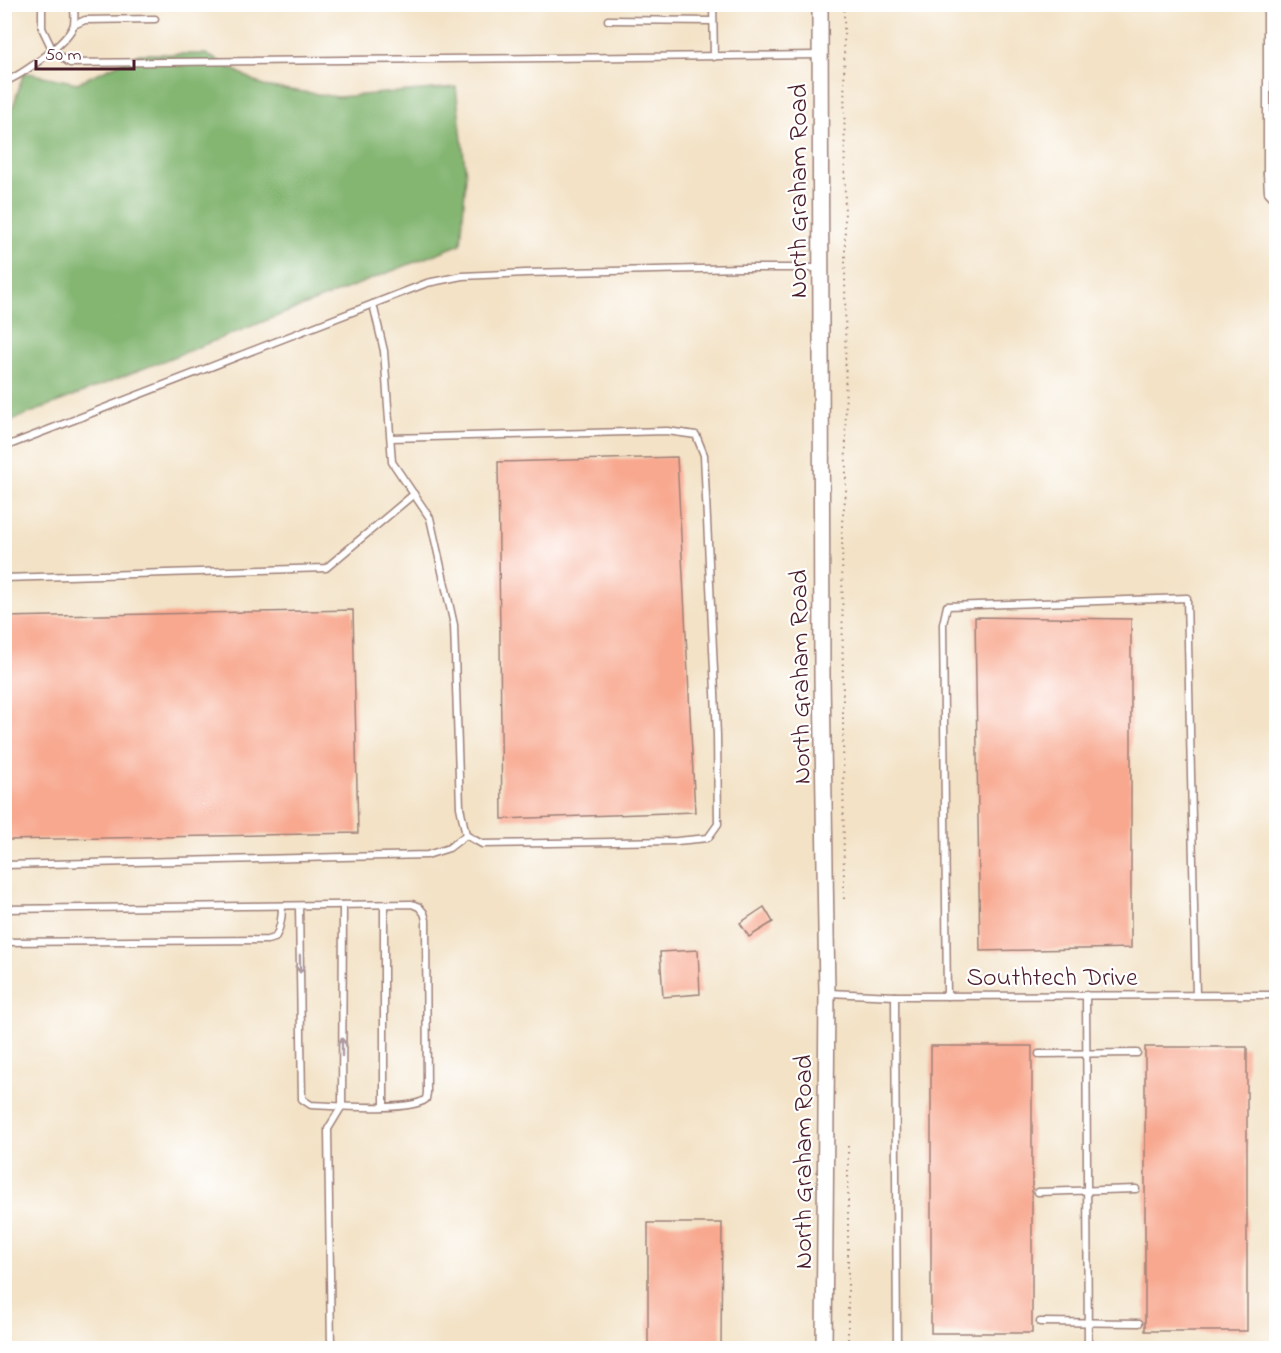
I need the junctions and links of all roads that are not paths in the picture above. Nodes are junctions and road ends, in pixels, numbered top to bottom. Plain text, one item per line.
1 (42, 4) edge
2 (74, 4) edge
3 (713, 4) edge
4 (820, 4) edge
5 (1267, 5) edge
6 (1276, 6) edge
7 (155, 20) dead end
8 (608, 20) dead end
9 (713, 21) junction
10 (74, 25) junction
11 (53, 51) junction
12 (820, 55) junction
13 (714, 57) junction
14 (4, 82) edge
15 (1267, 174) junction
16 (1276, 174) edge
17 (1276, 201) edge
18 (821, 268) junction
19 (373, 304) junction
20 (391, 438) junction
21 (4, 447) edge
22 (414, 494) junction
23 (4, 578) edge
24 (466, 835) junction
25 (4, 865) edge
26 (343, 905) junction
27 (384, 905) junction
28 (282, 906) junction
29 (299, 906) junction
30 (4, 909) edge
31 (4, 942) edge
32 (827, 993) junction
33 (1086, 995) junction
34 (1196, 995) junction
35 (1276, 995) edge
36 (896, 996) junction
37 (947, 996) junction
38 (1137, 1053) dead end
39 (1039, 1054) dead end
40 (1086, 1054) junction
41 (342, 1106) junction
42 (384, 1106) junction
43 (1136, 1189) dead end
44 (1087, 1190) junction
45 (1038, 1191) dead end
46 (1040, 1322) dead end
47 (1088, 1323) junction
48 (1139, 1323) dead end
49 (331, 1348) edge
50 (825, 1348) edge
51 (897, 1348) edge
52 (1088, 1348) edge

1 - 11 lane
2 - 10 lane
3 - 9 lane
4 - 12 street, North Graham Road
5 - 6 lane
5 - 15 lane
7 - 10 lane
8 - 9 lane
9 - 13 lane
10 - 11 lane
11 - 13 lane
11 - 14 lane
12 - 13 lane
12 - 18 street, North Graham Road
15 - 16 lane
15 - 17 lane
18 - 19 lane
18 - 32 street, North Graham Road
19 - 20 lane
19 - 21 lane
20 - 22 lane
20 - 24 lane
22 - 23 lane
22 - 24 lane
24 - 25 lane
26 - 27 lane
26 - 29 lane
41 -> 26 lane
27 - 42 lane
27 - 42 lane
28 - 29 lane
28 - 30 lane
28 - 31 lane
29 -> 41 lane
32 - 36 lane, Southtech Drive
32 - 50 street, North Graham Road
33 - 34 lane, Southtech Drive
33 - 37 lane, Southtech Drive
33 - 40 lane
34 - 35 lane, Southtech Drive
34 - 37 lane
36 - 37 lane, Southtech Drive
36 - 51 lane
38 - 40 lane
39 - 40 lane
40 - 44 lane
41 - 42 lane
41 - 49 lane
43 - 44 lane
44 - 45 lane
44 - 47 lane
46 - 47 lane
47 - 48 lane
47 - 52 lane

